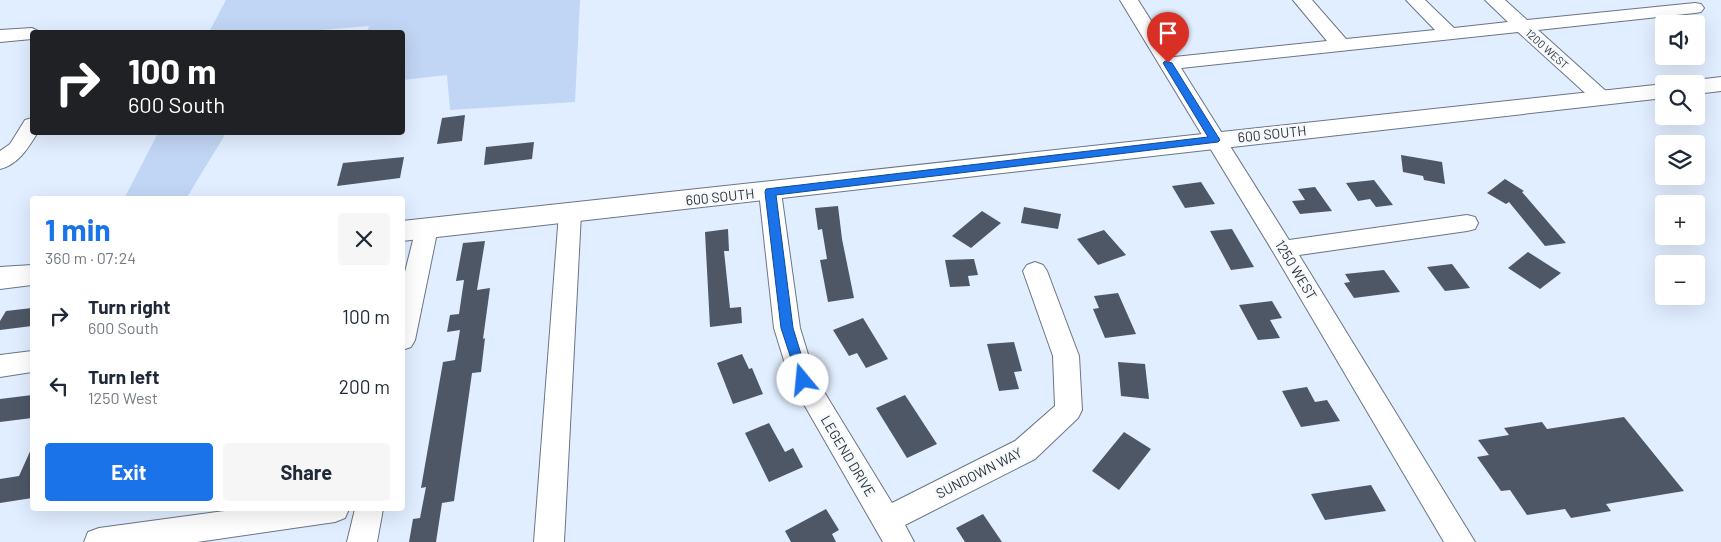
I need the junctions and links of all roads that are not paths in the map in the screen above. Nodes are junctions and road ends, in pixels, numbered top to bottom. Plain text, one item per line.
1 (1129, 0) edge
2 (1302, 0) edge
3 (1416, 0) edge
4 (1494, 0) edge
5 (1633, 0) edge
6 (1696, 8) dead end
7 (1649, 13) junction
8 (1522, 26) junction
9 (30, 34) edge
10 (1450, 34) junction
11 (0, 36) edge
12 (1341, 45) junction
13 (1168, 63) junction
14 (1721, 84) edge
15 (1705, 86) edge
16 (1655, 92) edge
17 (1601, 98) junction
18 (30, 127) edge
19 (1215, 140) junction
20 (0, 162) edge
21 (770, 192) junction
22 (570, 213) junction
23 (1466, 223) dead end
24 (427, 228) junction
25 (405, 231) edge
26 (1283, 248) junction
27 (1035, 272) dead end
28 (30, 275) edge
29 (0, 278) edge
30 (405, 321) edge
31 (30, 362) edge
32 (0, 366) edge
33 (321, 511) edge
34 (369, 511) edge
35 (893, 531) edge
36 (99, 542) edge
37 (362, 542) edge
38 (549, 542) edge
39 (1460, 542) edge

1 - 13 street, 1250 WEST
2 - 12 street
3 - 10 street
4 - 8 street, 1200 WEST
5 - 7 street
6 - 7 street
7 - 8 street
8 - 10 street
8 - 17 street, 1200 WEST
9 - 11 street
10 - 12 street
12 - 13 street
13 - 19 street, 1250 WEST
14 - 15 main road
16 - 17 main road, 600 SOUTH
17 - 19 main road, 600 SOUTH
18 - 20 street
19 - 21 main road, 600 SOUTH
19 - 26 street, 1250 WEST
21 - 22 main road, 600 SOUTH
21 - 35 street, LEGEND DRIVE
22 - 24 main road, 600 SOUTH
22 - 38 street
23 - 26 street
24 - 25 main road, 600 SOUTH
24 - 30 street
26 - 39 street, 1250 WEST
27 - 35 street, SUNDOWN WAY
28 - 29 main road
31 - 32 street
33 - 36 street
34 - 37 street

